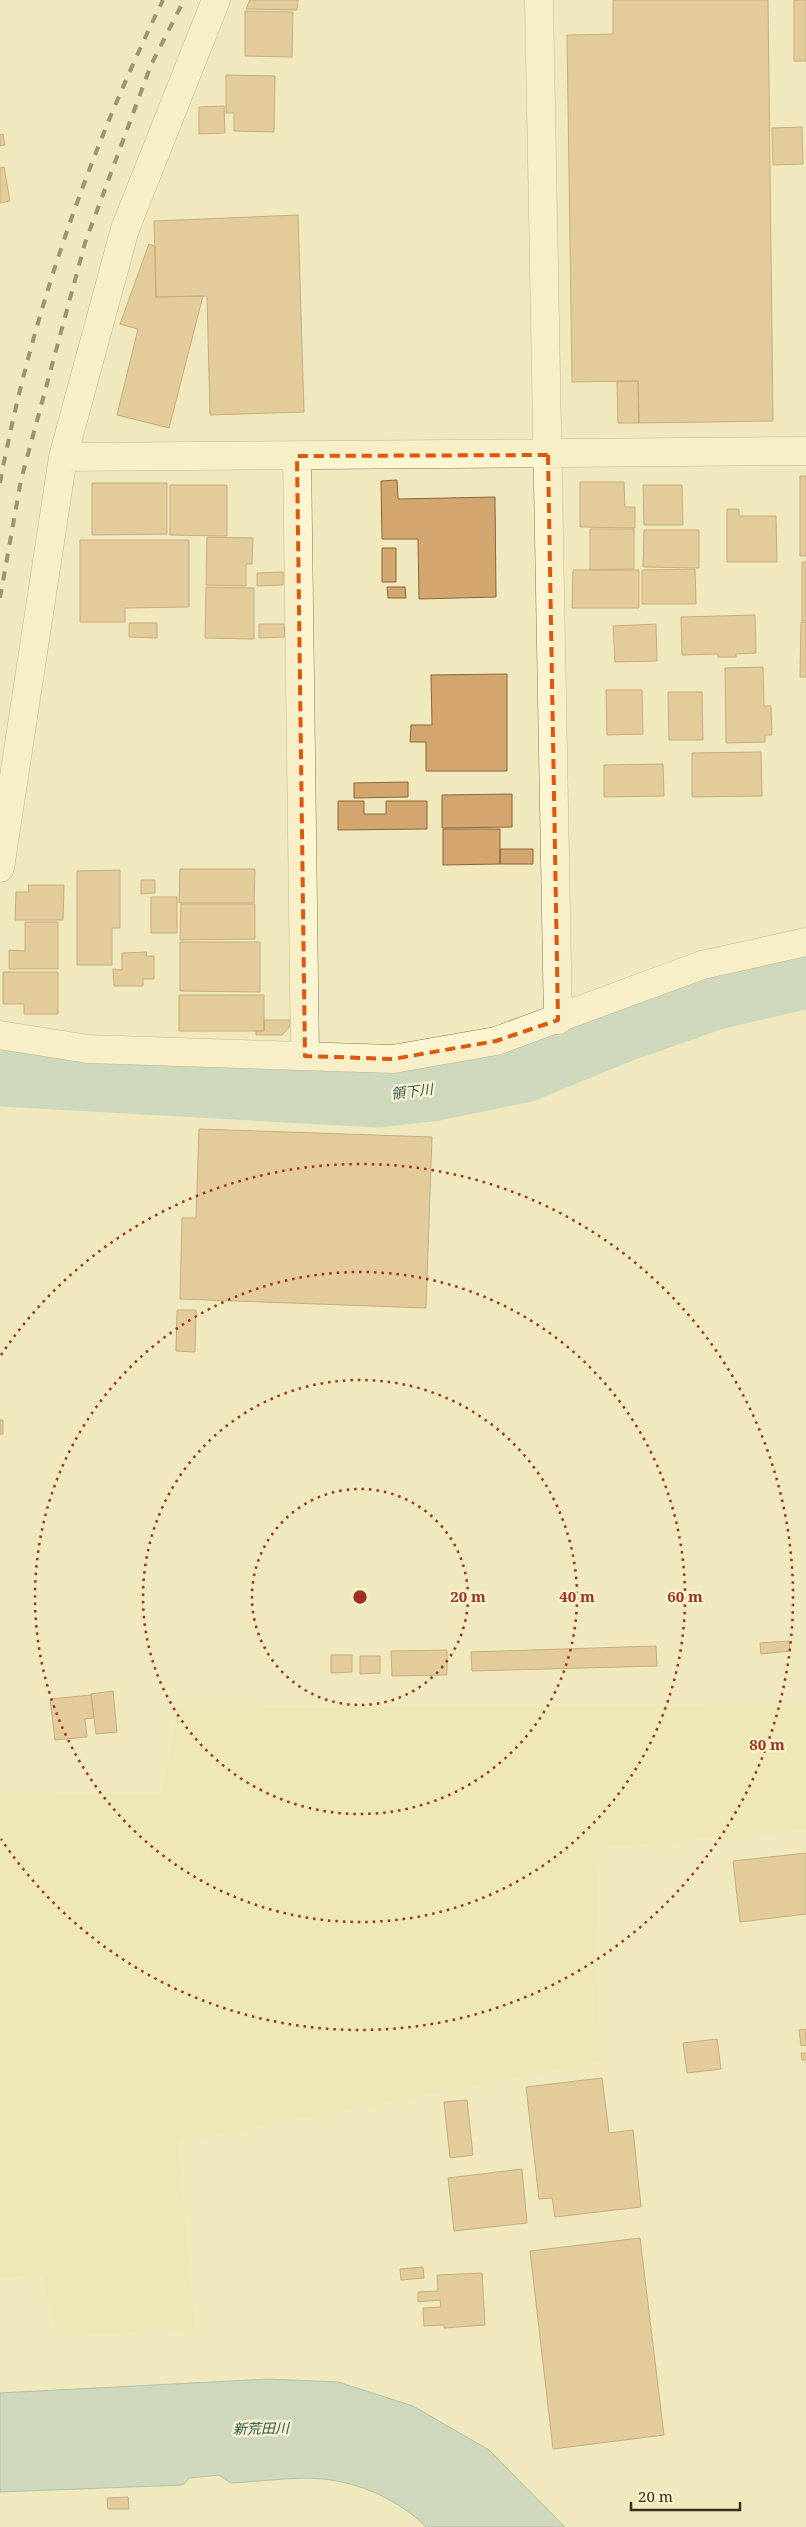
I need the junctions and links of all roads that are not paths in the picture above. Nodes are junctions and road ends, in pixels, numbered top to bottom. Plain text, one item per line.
1 (216, 0) edge
2 (539, 0) edge
3 (806, 451) edge
4 (548, 455) junction
5 (297, 456) junction
6 (63, 458) junction
7 (0, 868) edge
8 (806, 942) edge
9 (558, 1020) junction
10 (0, 1035) edge
11 (305, 1056) junction

1 - 6 street
2 - 4 street
3 - 4 street
4 - 5 street
4 - 9 street
5 - 6 street
5 - 11 street
6 - 7 street
8 - 9 street
9 - 11 street
10 - 11 street

